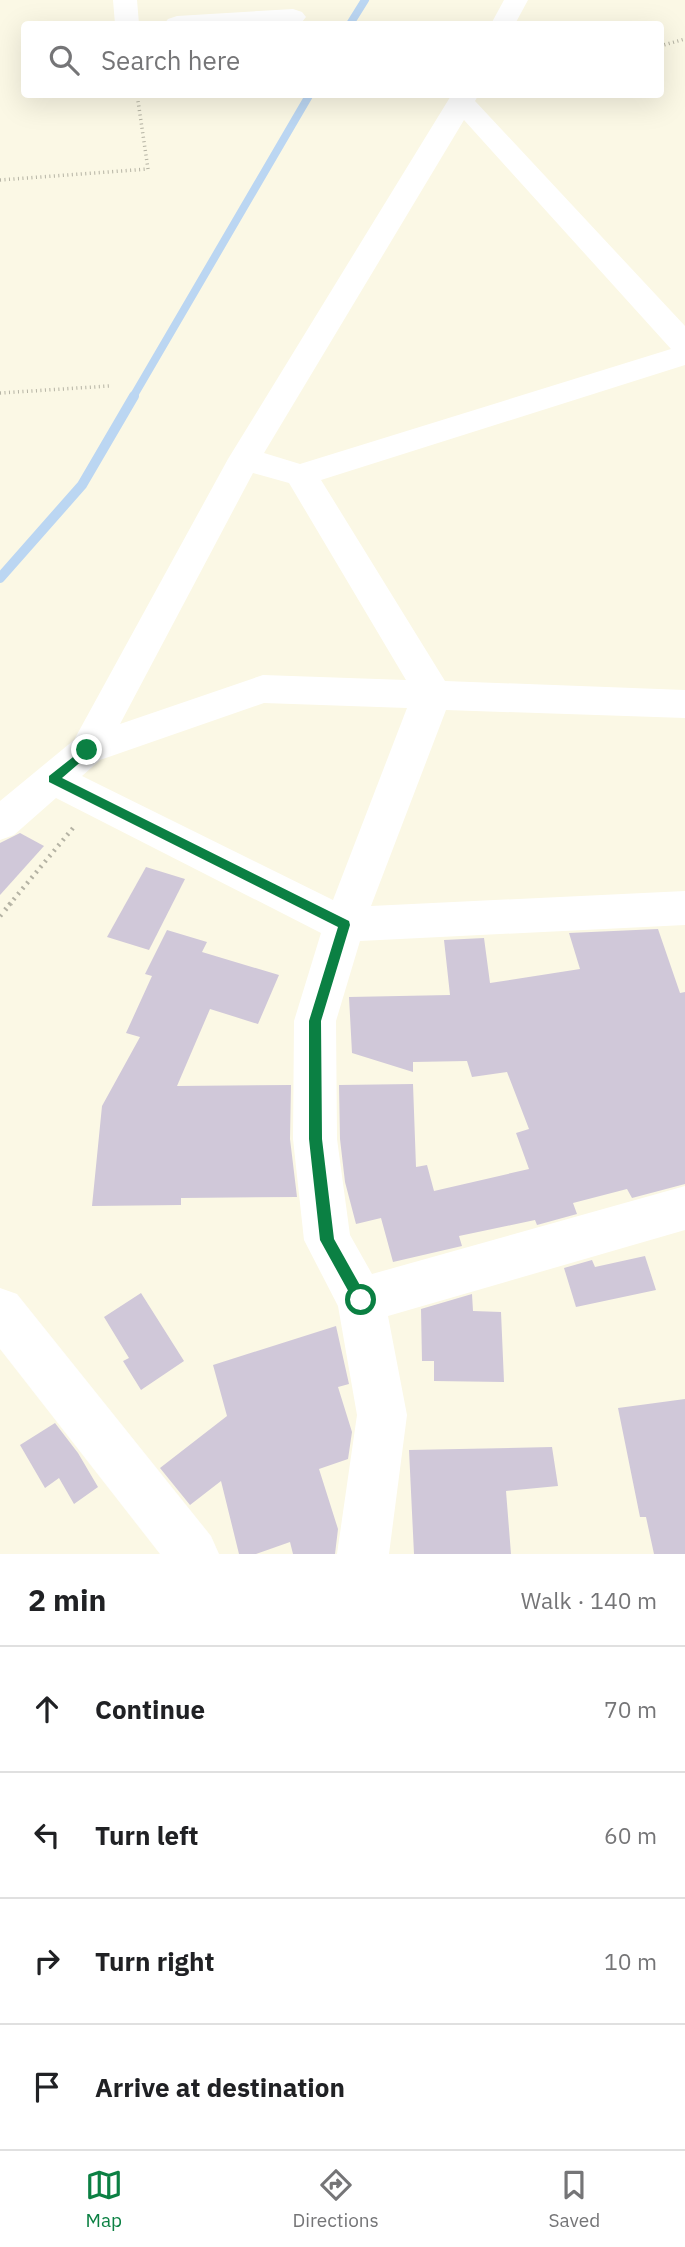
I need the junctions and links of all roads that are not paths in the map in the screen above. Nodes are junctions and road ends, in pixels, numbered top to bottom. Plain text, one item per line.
1 (125, 0) edge
2 (516, 0) edge
3 (293, 17) dead end
4 (127, 21) edge
5 (227, 21) edge
6 (505, 21) edge
7 (464, 98) edge
8 (685, 345) edge
9 (685, 355) edge
10 (244, 459) junction
11 (301, 475) junction
12 (435, 697) junction
13 (685, 704) edge
14 (87, 750) junction
15 (53, 779) junction
16 (0, 824) edge
17 (685, 908) edge
18 (344, 925) junction
19 (685, 1208) edge
20 (361, 1300) junction
21 (0, 1311) edge
22 (193, 1554) edge
23 (363, 1554) edge

1 - 4 street
2 - 6 street
3 - 5 street
7 - 8 street
7 - 10 street
9 - 11 street
10 - 11 street
10 - 14 street
11 - 12 street
12 - 13 street
12 - 14 street
12 - 18 street
14 - 15 street
15 - 16 street
15 - 18 street
17 - 18 street
18 - 20 street
19 - 20 street
20 - 23 street
21 - 22 street

